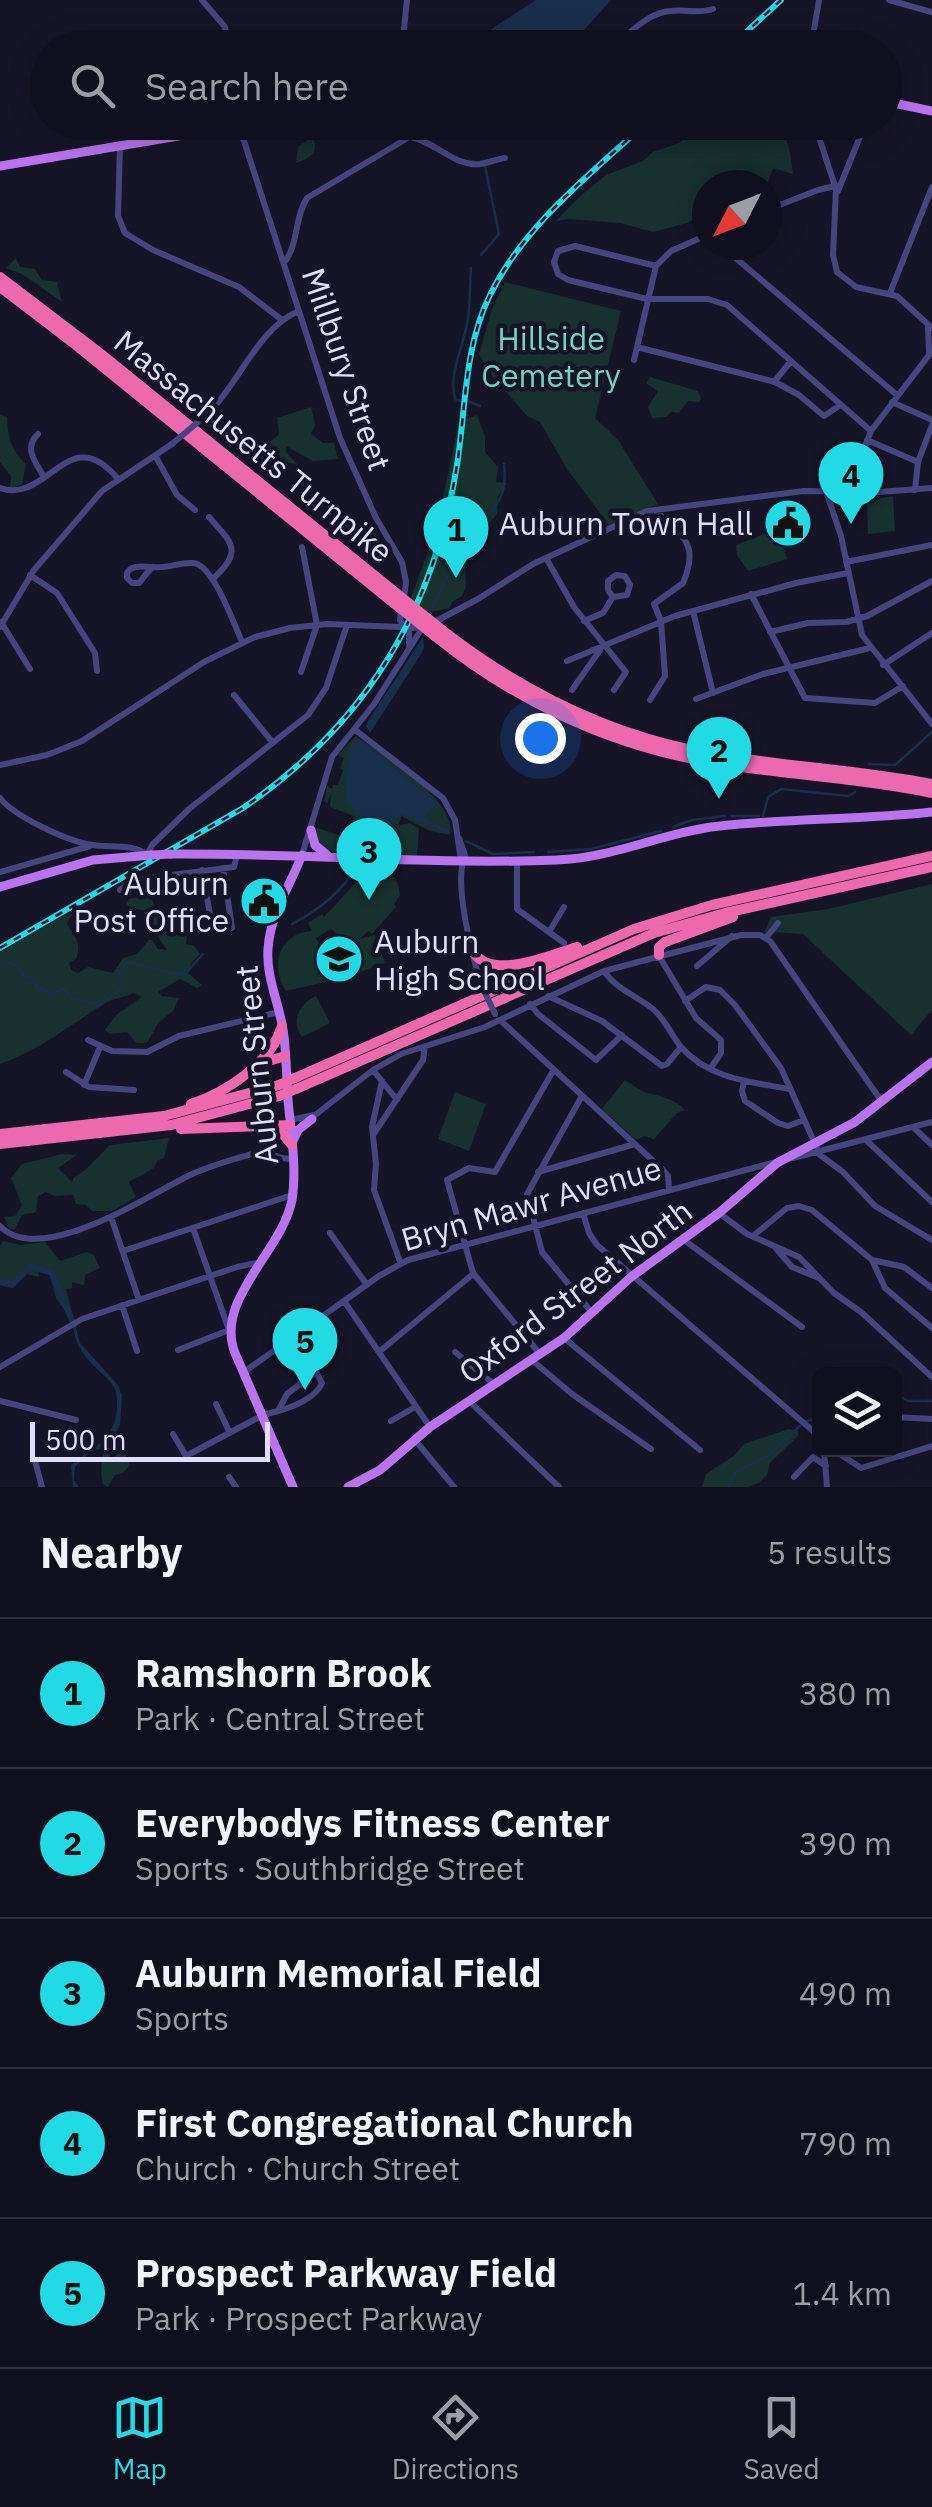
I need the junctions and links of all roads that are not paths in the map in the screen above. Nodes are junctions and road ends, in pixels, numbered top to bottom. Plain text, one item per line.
1 (202, 0) edge
2 (407, 0) edge
3 (819, 0) edge
4 (890, 0) edge
5 (922, 4) edge
6 (713, 9) dead end
7 (932, 12) edge
8 (226, 30) edge
9 (404, 30) edge
10 (634, 30) edge
11 (813, 30) edge
12 (902, 105) edge
13 (932, 111) edge
14 (153, 140) edge
15 (244, 140) edge
16 (404, 140) edge
17 (424, 140) edge
18 (820, 140) edge
19 (858, 140) edge
20 (120, 146) junction
21 (505, 158) dead end
22 (0, 166) edge
23 (932, 187) edge
24 (836, 190) junction
25 (782, 204) edge
26 (692, 242) edge
27 (738, 260) edge
28 (284, 264) junction
29 (656, 266) junction
30 (0, 277) edge
31 (0, 288) edge
32 (890, 293) junction
33 (647, 300) junction
34 (299, 311) junction
35 (282, 320) junction
36 (929, 326) edge
37 (637, 347) junction
38 (931, 353) edge
39 (634, 360) dead end
40 (791, 361) junction
41 (774, 382) junction
42 (894, 398) junction
43 (840, 406) junction
44 (932, 422) edge
45 (871, 431) junction
46 (38, 434) dead end
47 (867, 440) junction
48 (156, 456) junction
49 (918, 462) junction
50 (44, 477) junction
51 (118, 479) junction
52 (0, 488) edge
53 (932, 488) edge
54 (915, 490) junction
55 (847, 491) junction
56 (826, 492) junction
57 (654, 509) junction
58 (194, 510) dead end
59 (209, 517) dead end
60 (932, 545) edge
61 (302, 547) dead end
62 (546, 558) junction
63 (846, 562) junction
64 (152, 567) dead end
65 (848, 573) junction
66 (30, 575) junction
67 (213, 579) junction
68 (932, 581) edge
69 (751, 594) junction
70 (393, 596) junction
71 (613, 597) dead end
72 (693, 611) junction
73 (400, 614) junction
74 (857, 619) junction
75 (584, 621) junction
76 (661, 621) junction
77 (1, 624) edge
78 (347, 624) junction
79 (316, 625) junction
80 (387, 626) junction
81 (406, 628) junction
82 (423, 628) junction
83 (770, 632) junction
84 (932, 632) edge
85 (438, 633) junction
86 (242, 642) junction
87 (409, 646) junction
88 (604, 646) junction
89 (870, 648) junction
90 (567, 662) dead end
91 (884, 664) junction
92 (787, 667) junction
93 (30, 669) dead end
94 (96, 671) dead end
95 (301, 672) dead end
96 (903, 686) junction
97 (572, 690) dead end
98 (614, 690) dead end
99 (712, 693) junction
100 (234, 695) dead end
101 (696, 699) dead end
102 (650, 700) dead end
103 (932, 724) edge
104 (354, 729) junction
105 (273, 743) junction
106 (0, 765) edge
107 (932, 784) edge
108 (932, 793) edge
109 (0, 798) edge
110 (932, 812) edge
111 (311, 830) junction
112 (92, 845) junction
113 (237, 854) junction
114 (150, 855) junction
115 (302, 856) junction
116 (330, 856) junction
117 (932, 856) edge
118 (518, 861) junction
119 (461, 862) junction
120 (932, 867) edge
121 (223, 868) junction
122 (202, 870) junction
123 (0, 872) edge
124 (0, 886) edge
125 (120, 890) dead end
126 (799, 898) junction
127 (564, 907) dead end
128 (211, 920) dead end
129 (778, 923) dead end
130 (232, 928) dead end
131 (549, 932) junction
132 (733, 936) junction
133 (612, 938) junction
134 (766, 938) junction
135 (564, 943) dead end
136 (473, 952) junction
137 (659, 955) junction
138 (500, 965) junction
139 (697, 966) dead end
140 (477, 969) junction
141 (604, 971) junction
142 (548, 996) junction
143 (685, 1001) junction
144 (530, 1004) junction
145 (279, 1012) junction
146 (498, 1017) junction
147 (282, 1026) junction
148 (622, 1035) junction
149 (88, 1040) dead end
150 (100, 1046) junction
151 (425, 1046) junction
152 (680, 1047) junction
153 (285, 1056) junction
154 (932, 1062) edge
155 (710, 1069) junction
156 (249, 1070) junction
157 (373, 1070) junction
158 (553, 1071) junction
159 (66, 1072) dead end
160 (744, 1081) junction
161 (382, 1082) junction
162 (84, 1084) junction
163 (295, 1084) junction
164 (790, 1089) junction
165 (134, 1090) dead end
166 (279, 1090) junction
167 (582, 1096) junction
168 (396, 1100) junction
169 (882, 1102) junction
170 (328, 1106) junction
171 (312, 1119) junction
172 (804, 1120) junction
173 (932, 1122) edge
174 (109, 1123) junction
175 (290, 1123) junction
176 (248, 1126) junction
177 (913, 1127) junction
178 (128, 1132) junction
179 (0, 1134) edge
180 (372, 1137) junction
181 (866, 1140) junction
182 (0, 1144) edge
183 (635, 1144) junction
184 (932, 1144) edge
185 (292, 1146) junction
186 (816, 1148) junction
187 (292, 1159) junction
188 (779, 1162) junction
189 (746, 1170) junction
190 (538, 1172) junction
191 (754, 1181) junction
192 (669, 1190) junction
193 (292, 1195) junction
194 (932, 1202) edge
195 (583, 1213) junction
196 (719, 1213) junction
197 (112, 1216) junction
198 (0, 1226) edge
199 (533, 1226) junction
200 (193, 1228) junction
201 (330, 1232) dead end
202 (752, 1236) junction
203 (684, 1240) junction
204 (932, 1240) edge
205 (772, 1243) junction
206 (465, 1244) junction
207 (122, 1250) junction
208 (872, 1260) junction
209 (262, 1262) junction
210 (401, 1264) junction
211 (473, 1274) junction
212 (209, 1276) junction
213 (632, 1276) junction
214 (820, 1278) junction
215 (367, 1285) junction
216 (932, 1288) edge
217 (139, 1300) junction
218 (240, 1300) junction
219 (344, 1301) junction
220 (122, 1305) junction
221 (219, 1307) junction
222 (593, 1314) junction
223 (802, 1327) dead end
224 (932, 1328) edge
225 (229, 1330) junction
226 (301, 1332) junction
227 (564, 1338) junction
228 (178, 1350) dead end
229 (137, 1352) dead end
230 (379, 1352) junction
231 (455, 1352) dead end
232 (537, 1358) junction
233 (0, 1366) edge
234 (244, 1372) junction
235 (316, 1372) junction
236 (932, 1377) edge
237 (496, 1386) junction
238 (0, 1401) edge
239 (470, 1402) junction
240 (216, 1404) dead end
241 (415, 1407) junction
242 (278, 1410) junction
243 (263, 1415) junction
244 (902, 1417) edge
245 (932, 1419) edge
246 (76, 1420) dead end
247 (391, 1421) dead end
248 (430, 1427) junction
249 (812, 1430) edge
250 (230, 1433) junction
251 (173, 1434) dead end
252 (415, 1440) junction
253 (932, 1446) edge
254 (652, 1449) dead end
255 (700, 1450) dead end
256 (902, 1455) edge
257 (825, 1457) edge
258 (844, 1457) edge
259 (896, 1457) edge
260 (36, 1461) dead end
261 (826, 1466) junction
262 (230, 1477) dead end
263 (794, 1477) dead end
264 (42, 1487) edge
265 (236, 1487) edge
266 (293, 1487) edge
267 (348, 1487) edge
268 (454, 1487) edge
269 (559, 1487) edge
270 (827, 1487) edge

1 - 8 street
2 - 9 street
3 - 11 street
4 - 5 street
5 - 7 street
6 - 10 street
12 - 13 main road
14 - 20 main road
15 - 28 street, Millbury Street
16 - 28 street
17 - 21 street
18 - 24 street
19 - 24 street
20 - 22 main road
20 - 35 street
23 - 32 street
24 - 25 street
24 - 32 street
26 - 29 street
27 - 42 street
28 - 34 street, Millbury Street
29 - 33 street
29 - 33 street
30 - 70 highway, Massachusetts Turnpike
31 - 70 highway, Massachusetts Turnpike
32 - 36 street
33 - 37 street
33 - 40 street
34 - 35 street
34 - 73 street, Millbury Street
35 - 48 street, bridge
36 - 38 street
37 - 39 street
37 - 41 street
38 - 42 street
40 - 41 street
40 - 43 street
41 - 43 street
42 - 44 street
42 - 45 street
43 - 45 street
44 - 49 street
45 - 47 street
46 - 50 street
47 - 49 street
47 - 55 street
48 - 51 street
48 - 58 street
49 - 54 street
50 - 51 street
50 - 52 street
51 - 66 street
53 - 54 street
54 - 55 street
55 - 56 street
56 - 57 street
56 - 63 street
57 - 62 street
57 - 76 street
59 - 67 street
60 - 63 street
61 - 79 street
62 - 75 street
62 - 82 street
63 - 65 street
64 - 67 street
65 - 69 street
65 - 74 street
66 - 77 street
66 - 94 street
67 - 86 street
68 - 74 street
69 - 72 street
69 - 83 street
70 - 85 highway, Massachusetts Turnpike, bridge
71 - 75 street
72 - 76 street
72 - 99 street
73 - 80 street
73 - 81 street, Millbury Street
74 - 83 street
74 - 89 street
75 - 88 street
76 - 88 street
76 - 102 street
77 - 93 street
78 - 79 street
78 - 80 street
78 - 105 street
79 - 86 street
79 - 95 street
80 - 81 street
81 - 82 street
81 - 87 street, Millbury Street
82 - 87 street, Auburn Street
83 - 92 street
84 - 91 street
85 - 107 highway, Massachusetts Turnpike
85 - 108 highway, Massachusetts Turnpike
86 - 106 street
87 - 104 street, Auburn Street
88 - 90 street
88 - 97 street
88 - 98 street
89 - 91 street
89 - 92 street
91 - 96 street
92 - 96 street
92 - 99 street
96 - 103 street
99 - 101 street
100 - 105 street
104 - 111 street, Auburn Street
104 - 119 street
105 - 114 street
109 - 112 street
110 - 118 main road
111 - 115 street, Auburn Street
111 - 116 main road
112 - 114 street
112 - 123 street
113 - 114 main road, bridge
113 - 115 main road
113 - 121 street
114 - 124 main road
115 - 116 main road
115 - 145 main road, Auburn Street
116 - 119 main road
117 - 133 highway
118 - 119 main road
118 - 131 street
119 - 136 street
120 - 126 highway
121 - 122 street
121 - 130 street
122 - 125 street
122 - 128 street
126 - 137 highway
126 - 163 highway
127 - 131 street
129 - 134 street
131 - 135 street
132 - 134 street
132 - 137 street
132 - 139 street
133 - 138 highway
133 - 163 highway
134 - 169 street
136 - 138 highway
136 - 140 street
137 - 141 street
137 - 143 street
138 - 140 highway
140 - 146 street, bridge
141 - 142 street
141 - 152 street
142 - 144 street
142 - 148 street
143 - 155 street
143 - 164 street
144 - 146 street
144 - 148 street
145 - 147 main road, Auburn Street
145 - 150 street
146 - 151 street
146 - 158 street
147 - 153 main road, Auburn Street
147 - 156 highway
148 - 152 street
149 - 150 street
150 - 162 street
151 - 157 street
151 - 168 street
152 - 155 street
153 - 156 highway
153 - 175 main road, Auburn Street
154 - 169 main road, Oxford Street North
155 - 160 street
156 - 174 highway
157 - 161 street
157 - 170 street
158 - 167 street
158 - 206 street
159 - 162 street
160 - 164 street
160 - 172 street
161 - 168 street
161 - 180 street
162 - 165 street
163 - 166 highway, bridge
164 - 172 street
166 - 174 highway
166 - 178 highway
167 - 183 street
167 - 190 street
168 - 180 street
169 - 186 main road, Oxford Street North
170 - 171 street
170 - 175 street
171 - 175 street
171 - 185 main road
172 - 186 street
173 - 177 street
174 - 179 highway
175 - 176 highway
175 - 185 main road, Auburn Street
176 - 178 highway
176 - 185 highway
177 - 181 street
177 - 184 street
178 - 182 highway
180 - 210 street
181 - 186 street
181 - 194 street
183 - 190 street
183 - 192 street
185 - 187 main road, Auburn Street
186 - 188 main road, Oxford Street North
186 - 204 street
187 - 193 main road, Auburn Street
187 - 197 street
188 - 189 street, Bryn Mawr Avenue
188 - 191 main road, Oxford Street North
189 - 191 street
189 - 192 street, Bryn Mawr Avenue
190 - 199 street
191 - 196 main road, Oxford Street North
192 - 195 street, Bryn Mawr Avenue
193 - 200 street
193 - 209 main road, Auburn Street
195 - 199 street, Bryn Mawr Avenue
195 - 213 street
196 - 202 street
196 - 203 main road, Oxford Street North
197 - 198 street
197 - 207 street
199 - 206 street, Bryn Mawr Avenue
199 - 222 street
200 - 207 street
200 - 212 street
201 - 215 street
202 - 205 street
202 - 208 street
203 - 213 main road, Oxford Street North
203 - 223 street
205 - 214 street
205 - 214 street
206 - 210 street, Bryn Mawr Avenue
206 - 211 street
207 - 217 street
208 - 216 street
208 - 224 street
209 - 212 street
209 - 218 main road, Auburn Street
210 - 215 street, Bryn Mawr Avenue
211 - 230 street
211 - 232 street
212 - 217 street
212 - 221 street
213 - 222 main road, Oxford Street North
213 - 249 street
214 - 236 street
215 - 219 street, Bryn Mawr Avenue
217 - 220 street
218 - 221 street
218 - 225 main road, Auburn Street
219 - 226 street, Bryn Mawr Avenue
219 - 230 street
220 - 229 street
220 - 233 street
221 - 225 street
222 - 227 main road, Oxford Street North
225 - 228 street
225 - 234 main road
226 - 234 street, Bryn Mawr Avenue
226 - 235 street
227 - 232 main road, Oxford Street North
227 - 255 street
230 - 241 street
231 - 237 street
232 - 237 main road, Oxford Street North
232 - 254 street
234 - 243 main road
235 - 242 street
235 - 242 street
237 - 239 main road, Oxford Street North
238 - 246 street
239 - 248 main road, Oxford Street North
239 - 269 street
240 - 250 street
241 - 247 street
241 - 248 street
242 - 243 street
243 - 250 street
243 - 266 main road
244 - 245 street
248 - 252 main road, Oxford Street North
250 - 251 street
252 - 267 main road, Oxford Street North
252 - 268 street
253 - 256 street
257 - 261 street
258 - 259 street
260 - 264 street
261 - 263 street
261 - 270 street
262 - 265 street

